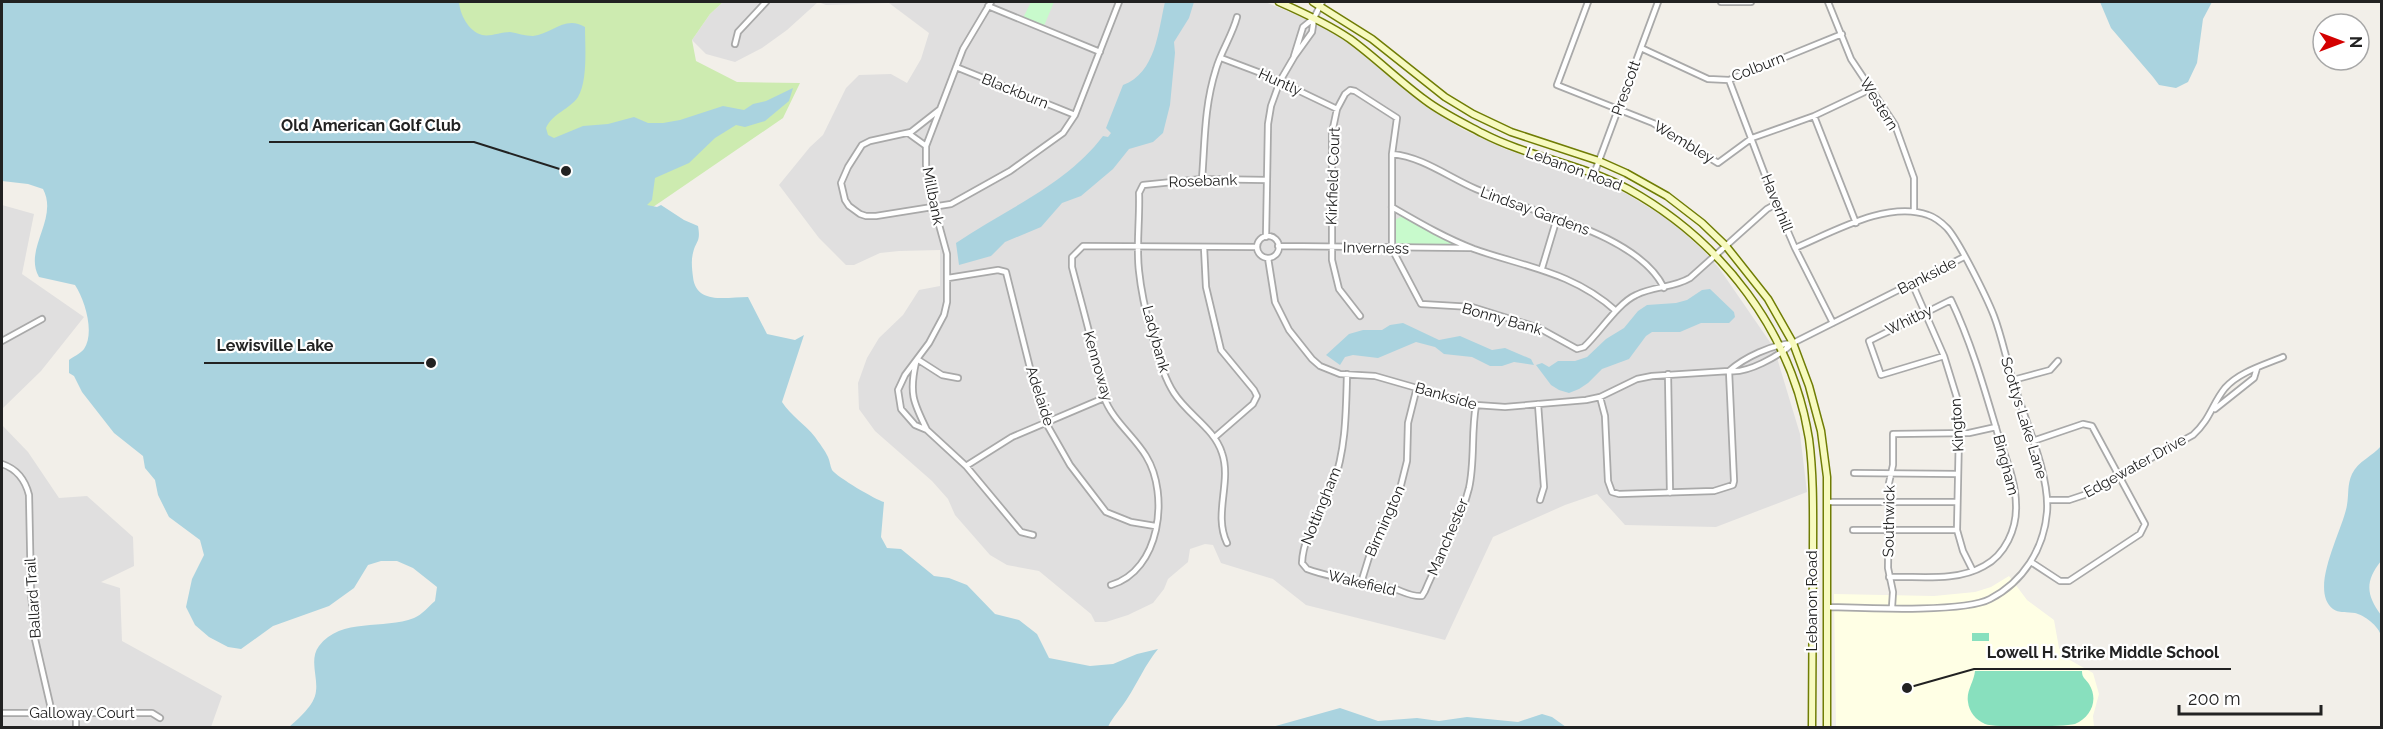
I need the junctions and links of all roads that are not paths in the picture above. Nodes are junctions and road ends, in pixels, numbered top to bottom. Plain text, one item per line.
1 (766, 2) edge
2 (1119, 2) edge
3 (1279, 2) edge
4 (1313, 2) edge
5 (1588, 2) edge
6 (1658, 2) edge
7 (1721, 2) edge
8 (1751, 2) edge
9 (1828, 2) edge
10 (989, 4) edge
11 (1321, 4) edge
12 (1237, 18) dead end
13 (1314, 18) junction
14 (1842, 34) junction
15 (735, 44) dead end
16 (1641, 48) junction
17 (1100, 52) junction
18 (1294, 57) junction
19 (1221, 58) junction
20 (956, 67) junction
21 (1729, 80) junction
22 (1280, 81) junction
23 (1871, 88) junction
24 (1618, 107) junction
25 (940, 108) junction
26 (1337, 109) junction
27 (1075, 115) junction
28 (1814, 116) junction
29 (908, 133) junction
30 (1752, 138) junction
31 (926, 146) junction
32 (1392, 154) junction
33 (1599, 161) junction
34 (1594, 174) junction
35 (1202, 179) junction
36 (1267, 180) junction
37 (1141, 188) joint
38 (1776, 204) junction
39 (933, 207) junction
40 (1392, 207) junction
41 (1914, 211) junction
42 (1557, 218) junction
43 (1856, 223) junction
44 (1266, 237) junction
45 (1278, 246) junction
46 (1726, 246) junction
47 (1139, 247) junction
48 (1204, 247) junction
49 (1257, 247) junction
50 (1331, 247) junction
51 (1473, 248) junction
52 (1795, 248) junction
53 (1392, 249) junction
54 (1716, 255) junction
55 (1964, 257) junction
56 (1268, 258) junction
57 (1542, 268) junction
58 (948, 278) junction
59 (1912, 283) junction
60 (1664, 288) junction
61 (1951, 300) joint
62 (1616, 311) junction
63 (1925, 312) junction
64 (1360, 316) dead end
65 (42, 319) dead end
66 (1833, 322) junction
67 (2, 341) edge
68 (1793, 343) junction
69 (1779, 344) junction
70 (1782, 352) junction
71 (1944, 356) junction
72 (2283, 357) dead end
73 (917, 359) junction
74 (2058, 361) dead end
75 (2257, 368) junction
76 (1729, 371) junction
77 (1347, 374) junction
78 (1668, 374) junction
79 (958, 378) dead end
80 (2013, 380) junction
81 (1417, 387) junction
82 (1600, 397) junction
83 (1104, 398) junction
84 (1538, 404) junction
85 (1476, 405) junction
86 (2213, 411) junction
87 (1046, 423) junction
88 (1996, 427) junction
89 (927, 430) junction
90 (1959, 433) junction
91 (1215, 437) junction
92 (2033, 441) junction
93 (2, 464) edge
94 (966, 466) junction
95 (1854, 473) dead end
96 (1891, 473) junction
97 (1958, 474) junction
98 (2120, 475) junction
99 (1670, 493) junction
100 (1540, 500) dead end
101 (2047, 500) junction
102 (1889, 501) junction
103 (1827, 502) junction
104 (1957, 502) junction
105 (1155, 526) junction
106 (1853, 530) dead end
107 (1889, 530) junction
108 (1956, 530) junction
109 (1033, 535) dead end
110 (1227, 543) dead end
111 (2031, 562) junction
112 (1303, 566) joint
113 (1973, 571) junction
114 (1889, 576) junction
115 (1361, 583) junction
116 (1111, 585) dead end
117 (1422, 596) joint
118 (1812, 607) junction
119 (1827, 607) junction
120 (1892, 607) junction
121 (52, 712) junction
122 (76, 712) junction
123 (2, 713) edge
124 (160, 718) dead end
125 (76, 728) edge
126 (1812, 728) edge
127 (1827, 728) edge

1 - 15 street
2 - 17 street
3 - 13 main road, Lebanon Road
4 - 11 main road, Lebanon Road
5 - 24 street, Wembley
6 - 16 street, Prescott
7 - 8 street
9 - 14 street, Western
10 - 17 street
10 - 20 street, Millbank
11 - 13 street
11 - 33 main road, Lebanon Road
12 - 19 street
13 - 18 street
13 - 18 street
13 - 34 main road, Lebanon Road
14 - 21 street, Colburn
14 - 23 street, Western
16 - 21 street, Colburn
16 - 24 street, Prescott
17 - 27 street
18 - 22 street
19 - 22 street, Huntly
19 - 35 street
20 - 25 street, Millbank
20 - 27 street, Blackburn
21 - 30 street, Haverhill
22 - 26 street, Huntly
22 - 36 street
23 - 28 street, Wembley
23 - 41 street, Western
24 - 30 street, Wembley
24 - 33 street, Prescott
25 - 29 street
25 - 31 street, Millbank
26 - 32 street, Kirkfield Court
26 - 50 street, Kirkfield Court
27 - 39 street
28 - 30 street, Wembley
28 - 43 street
29 - 31 street
29 - 39 street
30 - 38 street, Haverhill
31 - 39 street, Millbank
32 - 40 street
32 - 42 street, Lindsay Gardens
33 - 34 street, Prescott
33 - 46 main road, Lebanon Road
34 - 54 main road, Lebanon Road
35 - 36 street, Rosebank
35 - 37 street, Rosebank
36 - 44 street
37 - 47 street, Ladybank
38 - 46 street, Bonny Bank
38 - 52 street, Haverhill
39 - 58 street, Millbank
40 - 51 street, Inverness
40 - 53 street
41 - 43 street
41 - 55 street, Scottys Lake Lane
42 - 57 street
42 - 60 street, Lindsay Gardens
43 - 52 street
44 - 45 street
44 - 49 street
45 - 50 street, Inverness
45 - 56 street
46 - 54 street, Bonny Bank
46 - 68 main road, Lebanon Road
47 - 48 street
47 - 83 street, Kennoway
47 - 91 street, Ladybank
48 - 49 street
48 - 91 street
49 - 56 street
50 - 53 street, Inverness
50 - 64 street, Kirkfield Court
51 - 53 street, Inverness
51 - 57 street, Inverness
52 - 66 street, Haverhill
53 - 62 street, Bonny Bank
54 - 60 street, Bonny Bank
54 - 69 main road, Lebanon Road
55 - 59 street, Bankside
55 - 80 street, Scottys Lake Lane
56 - 77 street, Bankside
57 - 62 street, Inverness
58 - 73 street, Millbank
58 - 87 street, Adelaide
59 - 63 street, Kington
59 - 66 street, Bankside
60 - 62 street, Bonny Bank
61 - 63 street, Whitby
61 - 88 street, Bingham
63 - 71 street, Kington
63 - 71 street, Whitby
65 - 67 street
66 - 68 street, Bankside
68 - 69 street, Bankside
68 - 70 street, Bankside
68 - 103 main road, Lebanon Road
69 - 70 main road, Lebanon Road
69 - 76 street, Bankside
70 - 76 street, Bankside
70 - 118 main road, Lebanon Road
71 - 90 street, Kington
72 - 75 street, Edgewater Drive
73 - 79 street
73 - 89 street, Millbank
73 - 89 street, Millbank
74 - 80 street
75 - 86 street, Edgewater Drive
75 - 86 street, Edgewater Drive
76 - 78 street, Bankside
76 - 99 street
77 - 81 street, Bankside
77 - 112 street, Nottingham
78 - 82 street, Bankside
78 - 99 street
80 - 92 street, Scottys Lake Lane
81 - 85 street, Bankside
81 - 115 street, Birmington
82 - 84 street, Bankside
82 - 99 street
83 - 87 street
83 - 105 street, Kennoway
84 - 85 street, Bankside
84 - 100 street
85 - 117 street, Manchester
86 - 98 street, Edgewater Drive
87 - 94 street
87 - 105 street, Adelaide
88 - 90 street
88 - 113 street, Bingham
89 - 94 street, Millbank
90 - 96 street, Southwick
90 - 97 street, Kington
91 - 110 street, Ladybank
92 - 98 street
92 - 101 street, Scottys Lake Lane
93 - 121 street, Ballard Trail
94 - 109 street, Millbank
95 - 96 street
96 - 97 street
96 - 102 street, Southwick
97 - 104 street, Kington
98 - 101 street, Edgewater Drive
98 - 111 street
101 - 111 street, Scottys Lake Lane
102 - 103 street
102 - 104 street
102 - 107 street, Southwick
103 - 119 main road, Lebanon Road
104 - 108 street, Kington
105 - 116 street, Kennoway
106 - 107 street
107 - 108 street
107 - 114 street, Southwick
108 - 113 street, Kington
111 - 120 street, Scottys Lake Lane
112 - 115 street, Wakefield
113 - 114 street, Bingham
114 - 120 street, Southwick
115 - 117 street, Wakefield
118 - 119 main road
118 - 126 main road, Lebanon Road
119 - 120 street, Scottys Lake Lane
119 - 127 main road, Lebanon Road
121 - 122 street, Galloway Court
121 - 123 street, Galloway Court
122 - 124 street, Galloway Court
122 - 125 street

